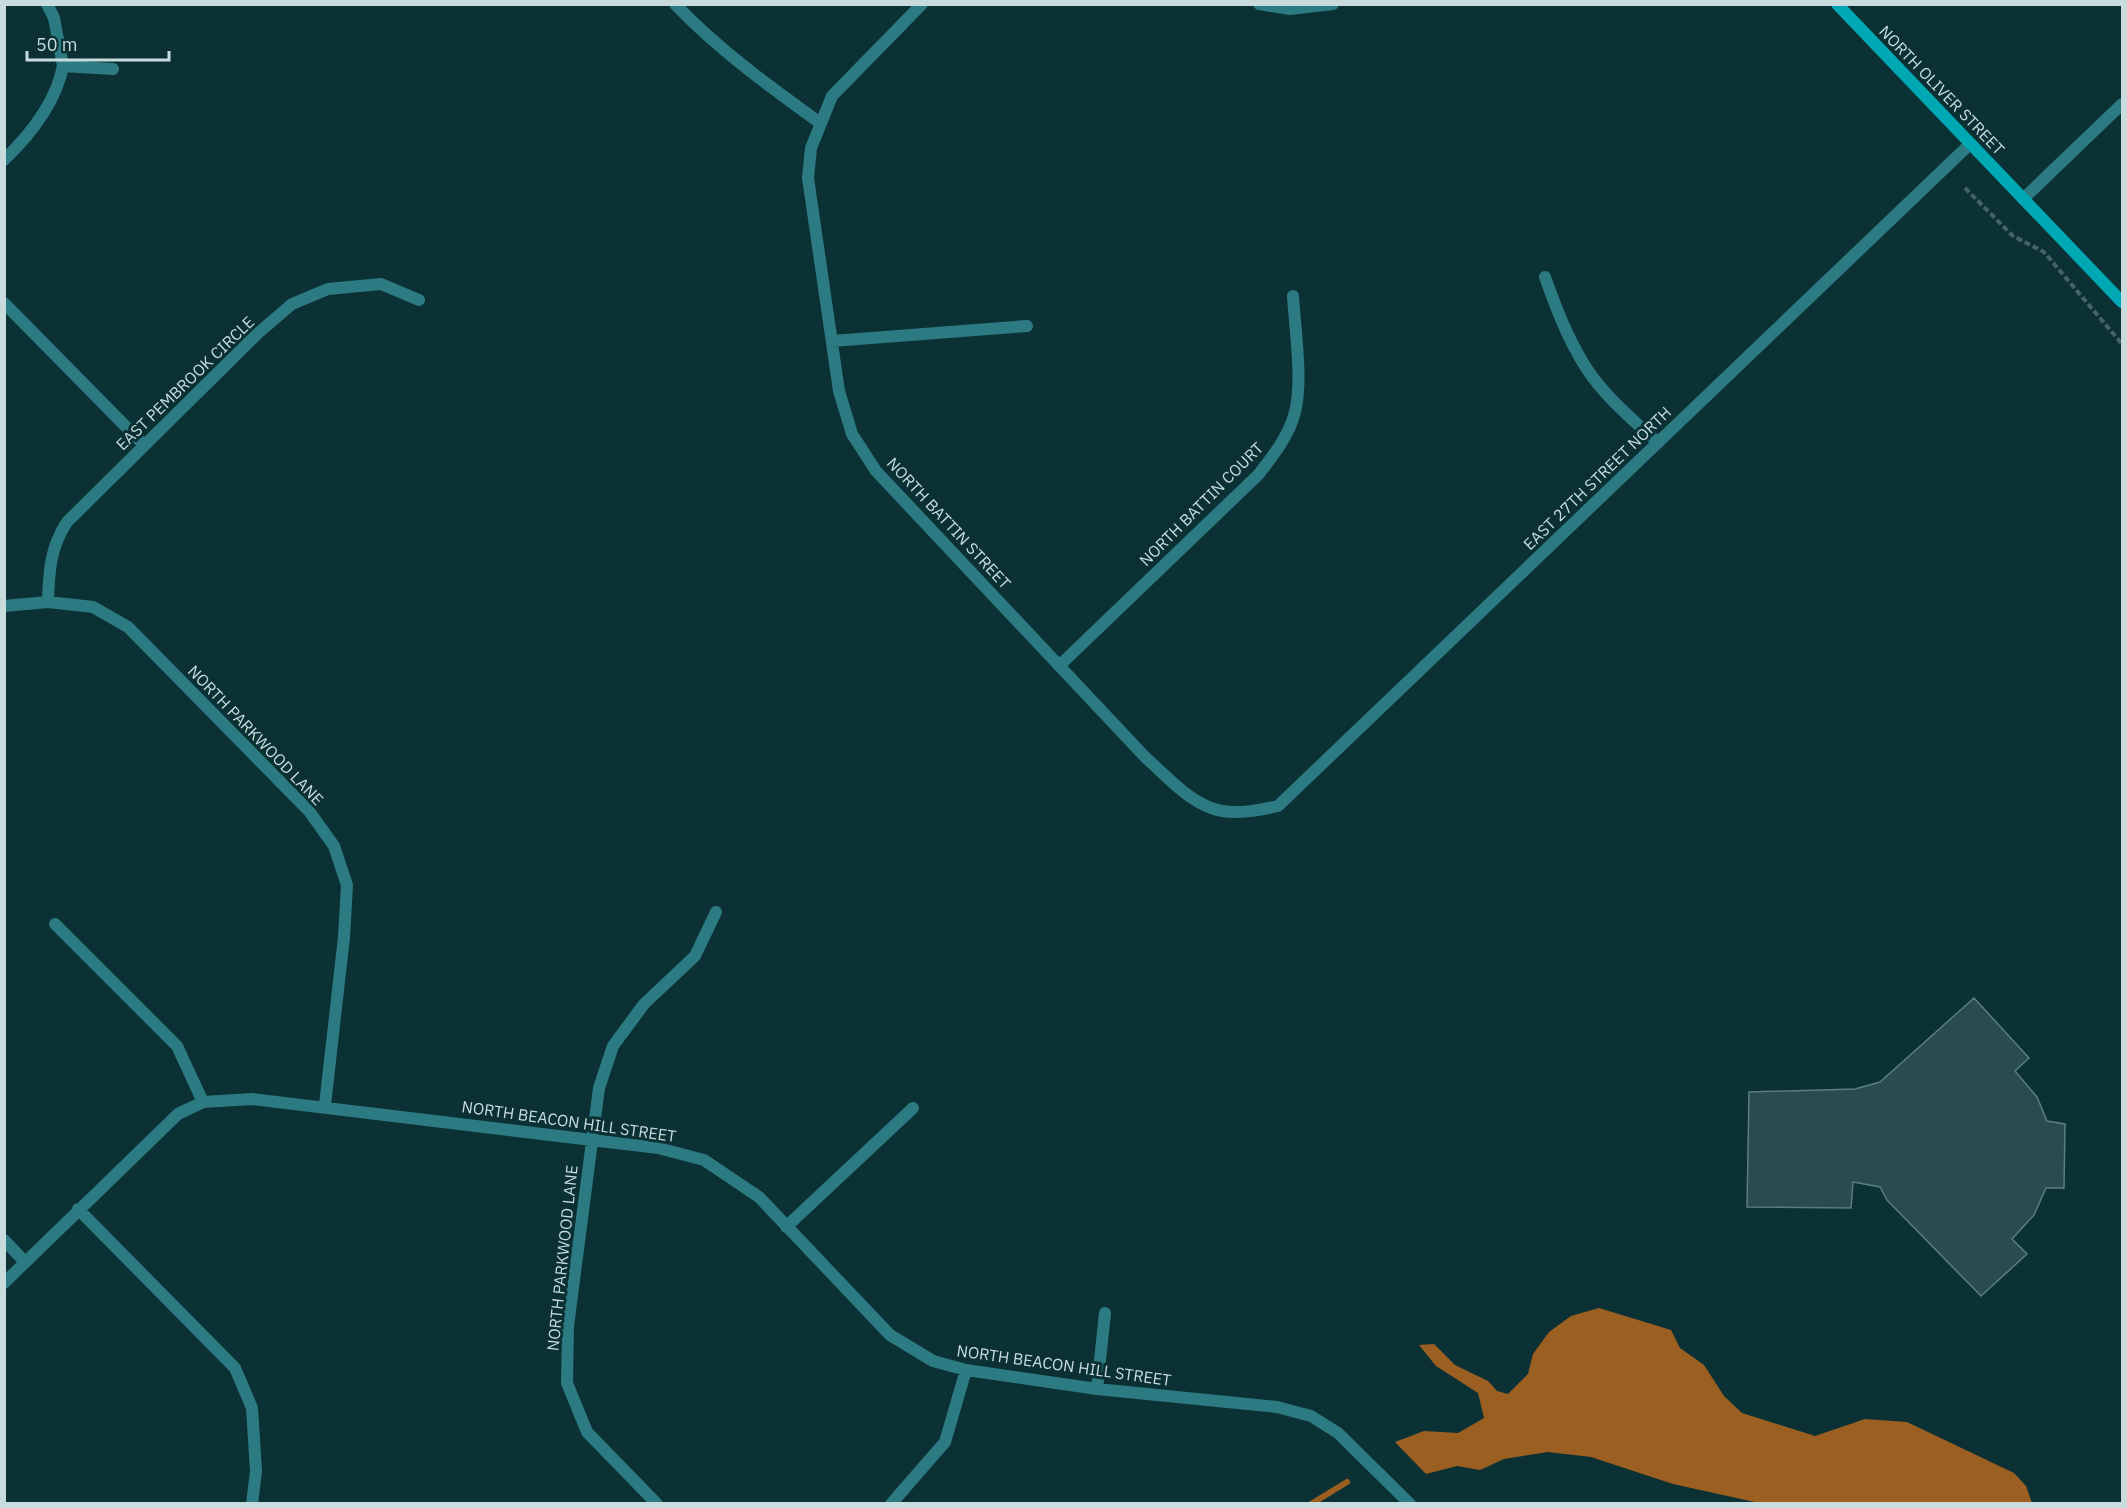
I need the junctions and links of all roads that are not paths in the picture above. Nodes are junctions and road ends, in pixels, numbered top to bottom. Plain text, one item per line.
1 (47, 4) edge
2 (675, 4) edge
3 (922, 4) edge
4 (1259, 4) edge
5 (1333, 4) edge
6 (1840, 6) edge
7 (63, 66) junction
8 (113, 69) dead end
9 (2122, 104) edge
10 (820, 123) junction
11 (1970, 144) junction
12 (4, 160) edge
13 (2023, 199) junction
14 (1545, 277) dead end
15 (1293, 296) dead end
16 (419, 300) dead end
17 (2122, 302) edge
18 (4, 303) edge
19 (1027, 326) dead end
20 (832, 341) junction
21 (1658, 442) junction
22 (144, 445) junction
23 (48, 602) junction
24 (4, 606) edge
25 (1059, 666) junction
26 (1234, 811) joint
27 (717, 912) dead end
28 (55, 924) dead end
29 (204, 1102) junction
30 (325, 1105) junction
31 (913, 1108) dead end
32 (592, 1139) junction
33 (78, 1209) junction
34 (786, 1227) junction
35 (4, 1240) edge
36 (25, 1262) junction
37 (4, 1283) edge
38 (1105, 1313) dead end
39 (966, 1370) junction
40 (1097, 1389) junction
41 (650, 1501) edge
42 (252, 1503) edge
43 (891, 1503) edge
44 (1410, 1503) edge

1 - 7 street
2 - 10 street
3 - 10 street, NORTH BATTIN STREET
4 - 5 street
6 - 11 main road, NORTH OLIVER STREET
7 - 8 street
7 - 12 street
9 - 13 street
10 - 20 street, NORTH BATTIN STREET
11 - 13 main road, NORTH OLIVER STREET
11 - 21 street, EAST 27TH STREET NORTH
13 - 17 main road, NORTH OLIVER STREET
14 - 21 street
15 - 25 street, NORTH BATTIN COURT
16 - 22 street, EAST PEMBROOK CIRCLE
18 - 22 street
19 - 20 street
20 - 25 street, NORTH BATTIN STREET
21 - 26 street, EAST 27TH STREET NORTH
22 - 23 street, EAST PEMBROOK CIRCLE
23 - 24 street, NORTH PARKWOOD LANE
23 - 30 street, NORTH PARKWOOD LANE
25 - 26 street, NORTH BATTIN STREET
27 - 32 street, NORTH PARKWOOD LANE
28 - 29 street
29 - 30 street, NORTH BEACON HILL STREET
29 - 33 street, NORTH BEACON HILL STREET
30 - 32 street, NORTH BEACON HILL STREET
31 - 34 street
32 - 34 street, NORTH BEACON HILL STREET
32 - 41 street, NORTH PARKWOOD LANE
33 - 36 street, NORTH BEACON HILL STREET
33 - 42 street
34 - 39 street, NORTH BEACON HILL STREET
35 - 36 street
36 - 37 street, NORTH BEACON HILL STREET
38 - 40 street
39 - 40 street, NORTH BEACON HILL STREET
39 - 43 street
40 - 44 street, NORTH BEACON HILL STREET

